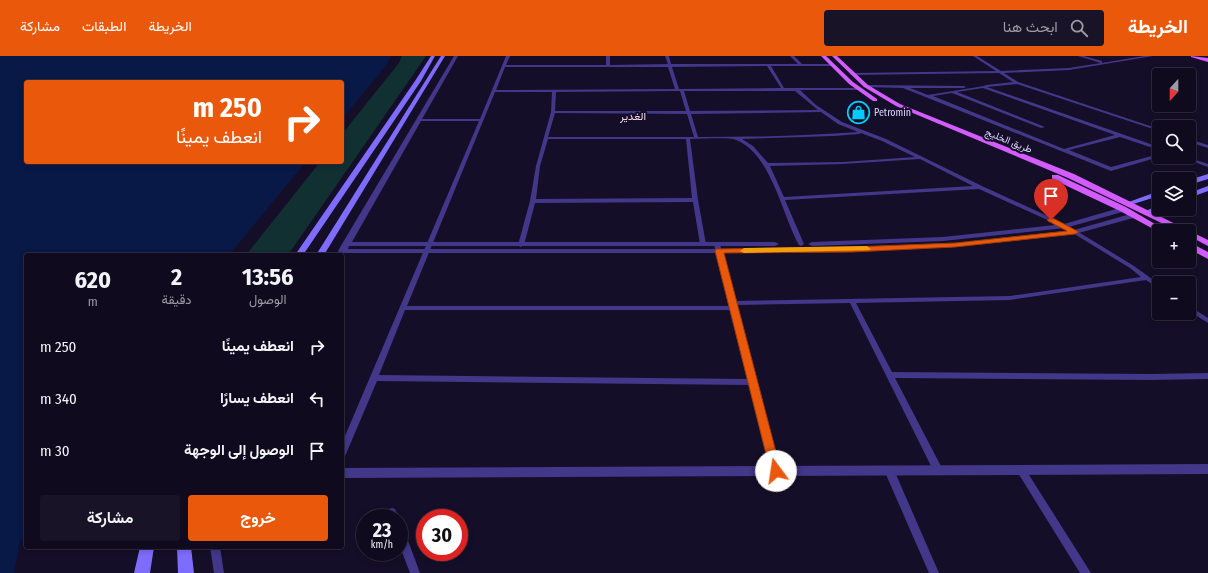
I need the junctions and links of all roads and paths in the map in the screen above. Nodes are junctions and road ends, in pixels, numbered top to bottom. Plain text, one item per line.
1 (433, 56) edge
2 (443, 56) edge
3 (456, 56) edge
4 (508, 56) edge
5 (608, 56) edge
6 (667, 56) edge
7 (792, 56) edge
8 (823, 56) edge
9 (834, 56) edge
10 (976, 56) edge
11 (982, 56) edge
12 (1080, 56) edge
13 (1151, 56) edge
14 (1193, 56) edge
15 (1199, 56) edge
16 (1208, 59) edge
17 (1104, 63) junction
18 (768, 65) junction
19 (801, 65) junction
20 (832, 65) junction
21 (503, 66) junction
22 (608, 66) junction
23 (669, 66) junction
24 (998, 72) junction
25 (852, 74) junction
26 (1017, 84) junction
27 (866, 86) junction
28 (903, 86) junction
29 (982, 87) junction
30 (796, 89) junction
31 (858, 89) junction
32 (676, 90) junction
33 (682, 90) junction
34 (783, 90) junction
35 (493, 91) junction
36 (554, 91) junction
37 (952, 92) junction
38 (928, 96) junction
39 (553, 112) junction
40 (823, 112) junction
41 (688, 113) junction
42 (1124, 116) dead end
43 (419, 120) junction
44 (481, 120) junction
45 (1152, 125) edge
46 (1044, 127) dead end
47 (1152, 128) edge
48 (862, 132) junction
49 (1121, 135) junction
50 (696, 137) junction
51 (546, 138) junction
52 (688, 138) junction
53 (737, 138) junction
54 (1196, 139) edge
55 (1208, 142) edge
56 (1196, 143) edge
57 (1152, 146) edge
58 (1208, 147) edge
59 (1065, 150) junction
60 (1152, 157) edge
61 (920, 158) junction
62 (1196, 162) edge
63 (768, 165) junction
64 (1208, 166) edge
65 (1208, 176) edge
66 (1196, 180) edge
67 (980, 187) junction
68 (1208, 188) edge
69 (1196, 193) edge
70 (1152, 196) edge
71 (782, 198) junction
72 (694, 200) junction
73 (533, 201) junction
74 (1130, 204) junction
75 (1123, 209) junction
76 (1152, 211) edge
77 (1148, 212) junction
78 (1134, 215) junction
79 (1171, 224) edge
80 (1152, 225) edge
81 (1065, 226) junction
82 (1075, 232) junction
83 (1196, 236) edge
84 (1207, 241) edge
85 (703, 244) junction
86 (801, 244) junction
87 (521, 245) junction
88 (718, 247) junction
89 (428, 248) junction
90 (343, 250) edge
91 (1196, 250) edge
92 (300, 253) edge
93 (321, 253) edge
94 (1208, 256) edge
95 (1148, 278) junction
96 (1152, 281) edge
97 (852, 301) junction
98 (733, 306) junction
99 (403, 308) junction
100 (1196, 313) edge
101 (1208, 321) edge
102 (889, 375) junction
103 (1208, 376) edge
104 (374, 378) junction
105 (753, 382) junction
106 (344, 449) edge
107 (1208, 469) edge
108 (889, 470) junction
109 (938, 470) junction
110 (1021, 470) junction
111 (776, 471) junction
112 (344, 473) edge
113 (147, 549) edge
114 (184, 549) edge
115 (215, 549) edge
116 (408, 554) edge
117 (142, 573) edge
118 (186, 573) edge
119 (219, 573) edge
120 (415, 573) edge
121 (934, 573) edge
122 (1086, 573) edge

1 - 92 main road
2 - 93 main road
3 - 43 street
4 - 21 street
5 - 22 street
6 - 23 street
7 - 19 street
8 - 20 main road, طريق الخليج
9 - 25 main road, طريق الخليج
10 - 11 street
10 - 24 street
12 - 17 street
13 - 17 street
14 - 16 main road
15 - 16 main road
17 - 24 street
18 - 19 street
18 - 23 street
18 - 34 street
19 - 20 street
20 - 31 main road, طريق الخليج
21 - 22 street
21 - 35 street
22 - 23 street
23 - 32 street
24 - 25 street
24 - 26 street
25 - 27 main road, طريق الخليج
26 - 29 street
26 - 47 street
27 - 28 street
27 - 74 main road, طريق الخليج
28 - 29 street
28 - 38 street
29 - 37 street
29 - 49 street
30 - 31 street
30 - 34 street
30 - 40 street
31 - 75 main road, طريق الخليج
32 - 33 street
32 - 36 street
33 - 34 street
33 - 41 street
35 - 36 street
35 - 44 street
36 - 39 street
37 - 38 street
37 - 46 street
38 - 59 street
39 - 41 street
39 - 51 street
40 - 41 street
40 - 48 street
41 - 50 street
42 - 45 street
43 - 44 street
43 - 90 street
44 - 89 street
48 - 53 street
48 - 61 street
49 - 57 street
49 - 59 street
50 - 52 street
50 - 53 street
51 - 52 street
51 - 73 street
52 - 72 street
53 - 63 street
54 - 55 street
56 - 58 street
59 - 60 street
61 - 63 street
61 - 67 street
62 - 64 street
63 - 71 street
65 - 66 main road
67 - 71 street
67 - 81 street
68 - 69 main road
70 - 74 main road
71 - 86 street
72 - 73 street
72 - 85 street
73 - 87 street
74 - 77 main road, طريق الخليج
75 - 78 main road, طريق الخليج
75 - 81 street
76 - 77 main road
77 - 79 main road, طريق الخليج
78 - 80 main road, طريق الخليج
78 - 82 street
81 - 82 street
81 - 86 street
82 - 88 street
82 - 95 street
83 - 84 main road
85 - 87 street
85 - 88 street
86 - 88 street
87 - 89 street
88 - 89 street
88 - 98 street
89 - 90 street
89 - 99 street
91 - 94 main road
95 - 96 street
95 - 97 street
97 - 98 street
97 - 102 street
98 - 99 street
98 - 105 street
99 - 104 street
100 - 101 street
102 - 103 street
102 - 109 street
104 - 105 street
104 - 106 street
105 - 111 street
107 - 110 street
108 - 109 street
108 - 111 street
108 - 121 street
109 - 110 street
110 - 122 street
111 - 112 street
113 - 117 main road
114 - 118 main road
115 - 119 street
116 - 120 street

